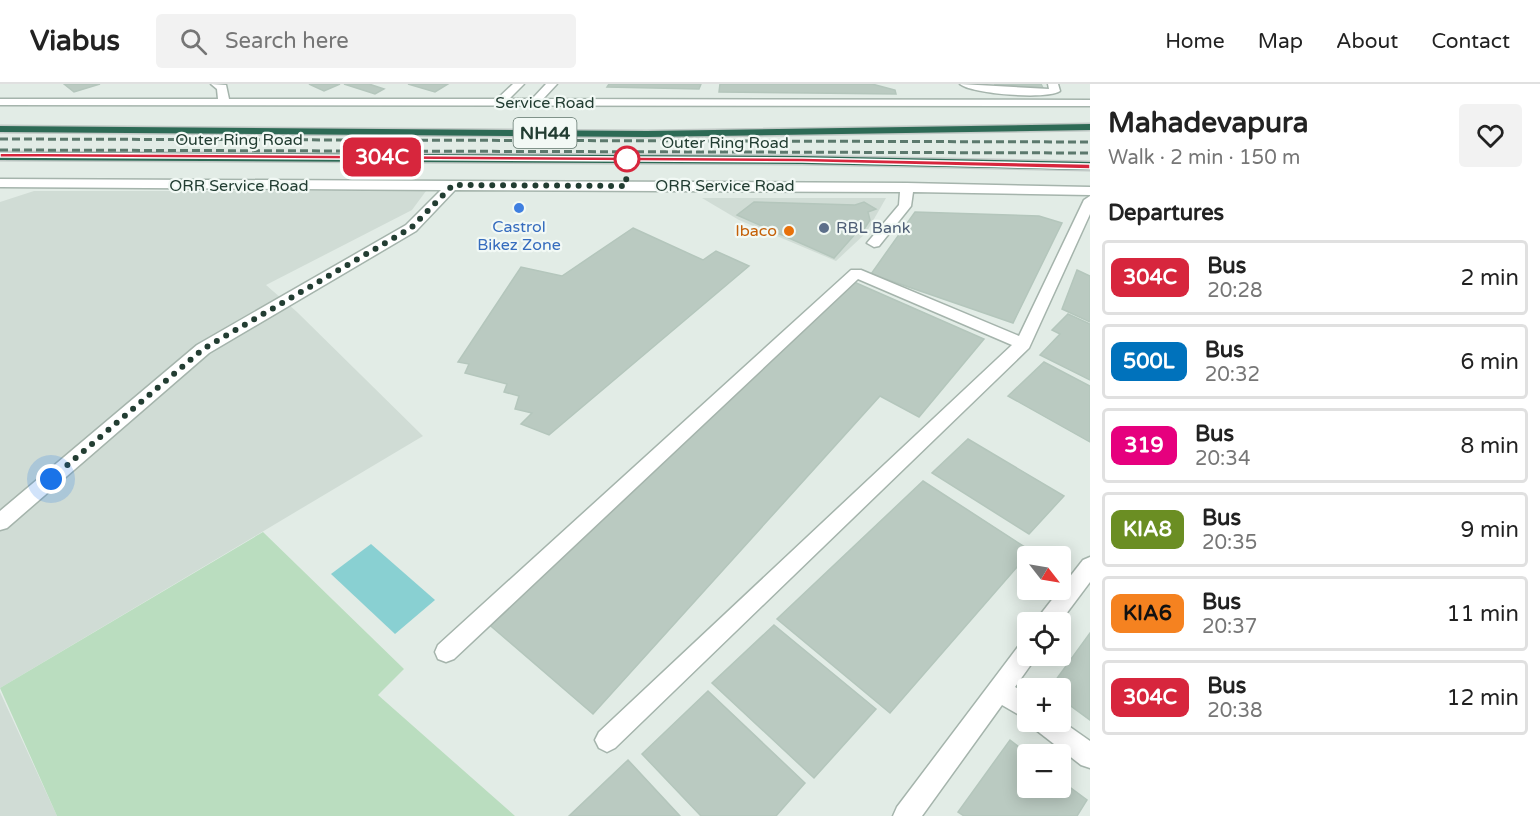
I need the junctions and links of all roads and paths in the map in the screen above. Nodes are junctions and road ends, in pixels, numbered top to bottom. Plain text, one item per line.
1 (216, 84) edge
2 (519, 84) edge
3 (552, 84) edge
4 (965, 84) edge
5 (1053, 84) edge
6 (995, 90) junction
7 (269, 91) dead end
8 (224, 101) junction
9 (0, 102) edge
10 (257, 102) junction
11 (500, 102) junction
12 (1001, 103) junction
13 (1090, 103) edge
14 (534, 104) junction
15 (1090, 127) edge
16 (0, 129) edge
17 (0, 156) edge
18 (1090, 166) edge
19 (0, 183) edge
20 (453, 185) junction
21 (907, 187) junction
22 (1090, 191) edge
23 (1090, 200) edge
24 (874, 243) dead end
25 (1023, 344) junction
26 (0, 522) edge
27 (1090, 566) edge
28 (1056, 612) edge
29 (446, 652) dead end
30 (1017, 665) edge
31 (999, 689) junction
32 (1017, 702) edge
33 (1058, 732) edge
34 (607, 740) dead end
35 (1090, 756) edge
36 (906, 816) edge

1 - 8 street
2 - 11 street
3 - 14 street
4 - 6 street
5 - 6 street
6 - 12 street
7 - 10 street
8 - 9 street, Service Road
8 - 10 street, Service Road
10 - 11 street, Service Road
11 - 14 street, Service Road
12 - 13 street, Service Road
12 - 14 street, Service Road
15 - 16 highway, Outer Ring Road / NH44
17 - 18 highway, Outer Ring Road / NH44
19 - 20 street, ORR Service Road
20 - 21 street, ORR Service Road
20 - 26 street
21 - 22 street, ORR Service Road
21 - 24 street
23 - 25 street
25 - 29 street
25 - 34 street
27 - 28 street
30 - 31 street
31 - 32 street
31 - 36 street
33 - 35 street

